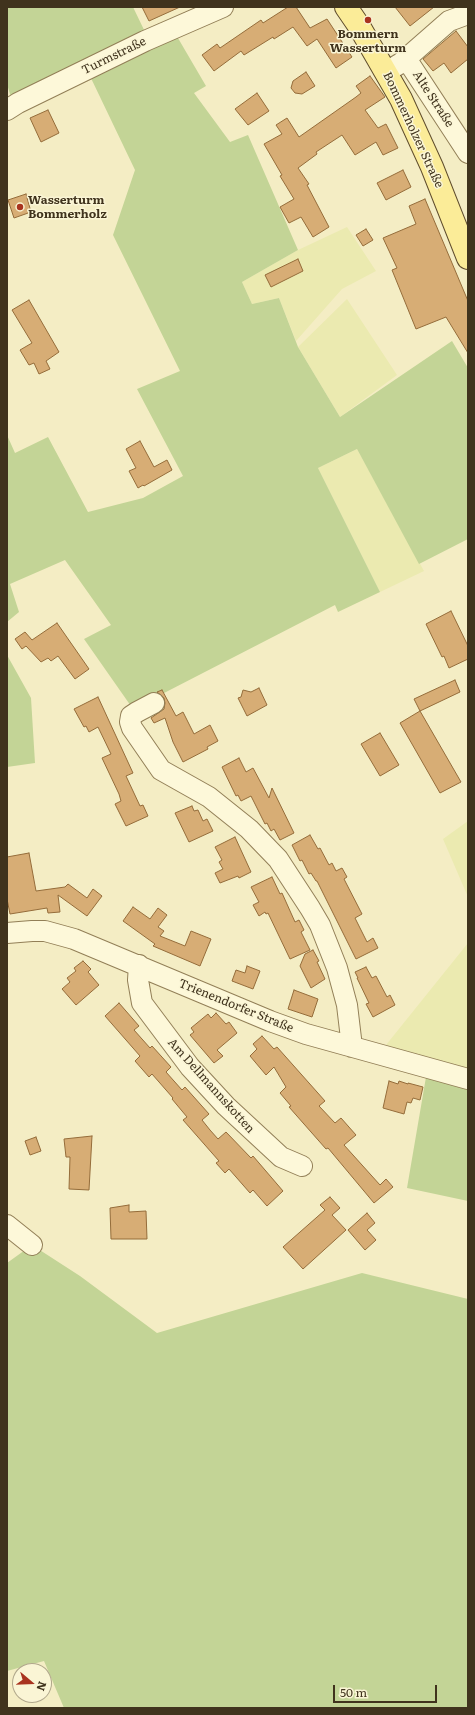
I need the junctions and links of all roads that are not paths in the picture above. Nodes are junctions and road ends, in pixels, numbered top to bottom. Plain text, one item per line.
1 (223, 7) edge
2 (346, 7) edge
3 (468, 14) edge
4 (411, 66) dead end
5 (386, 72) junction
6 (7, 110) edge
7 (468, 153) edge
8 (468, 258) edge
9 (154, 703) dead end
10 (7, 933) edge
11 (139, 965) junction
12 (352, 1047) junction
13 (468, 1079) edge
14 (302, 1166) dead end
15 (7, 1225) edge
16 (32, 1245) dead end

1 - 6 street, Turmstraße
2 - 5 main road, Bommerholzer Straße
3 - 5 street
4 - 7 street, Alte Straße
5 - 8 main road, Bommerholzer Straße
9 - 12 street
10 - 11 street, Trienendorfer Straße
11 - 12 street, Trienendorfer Straße
11 - 14 street, Am Dellmannskotten
12 - 13 street, Trienendorfer Straße
15 - 16 street

